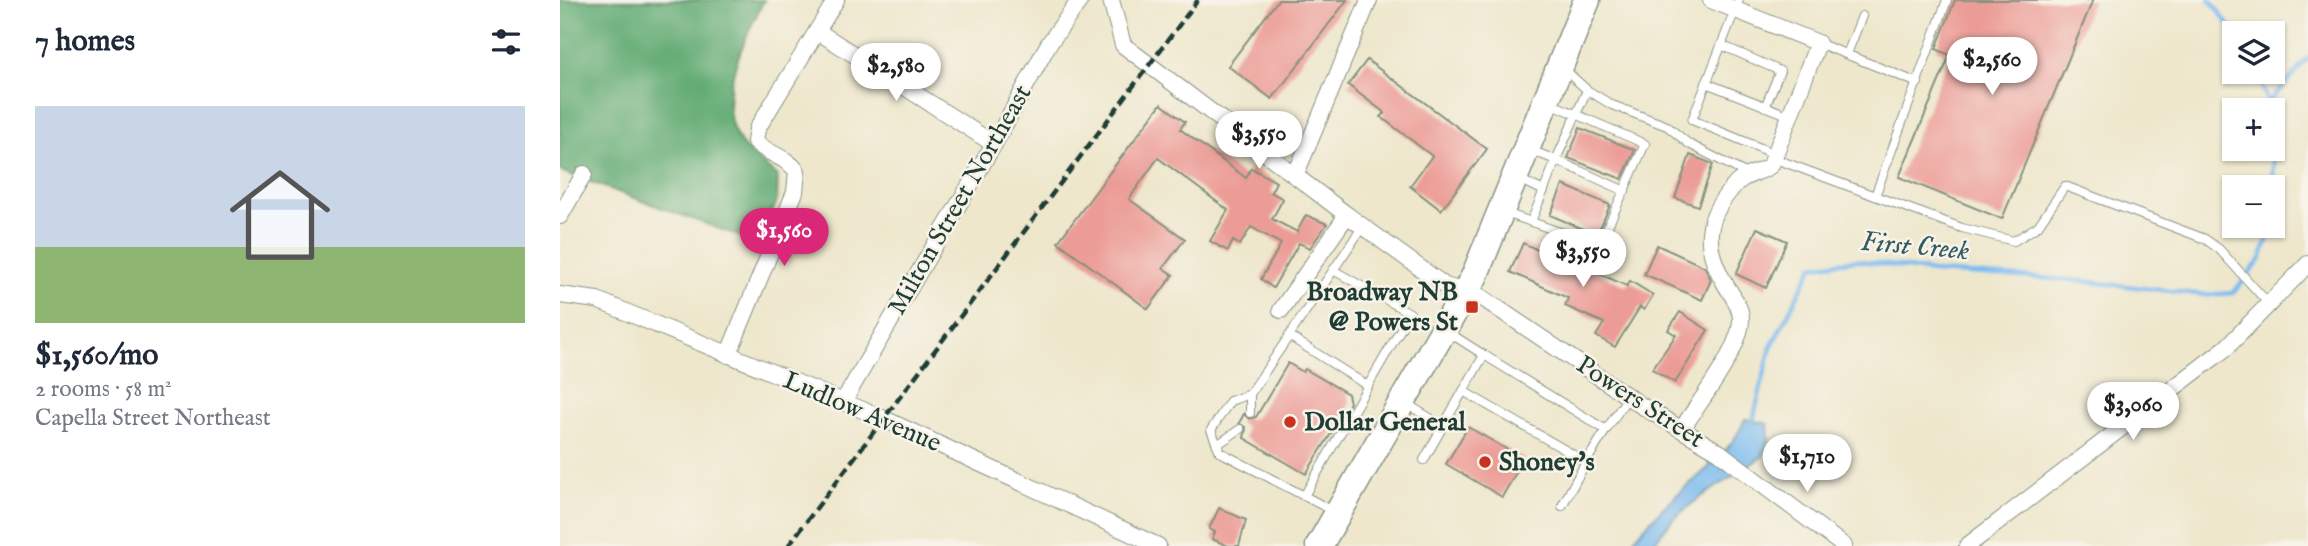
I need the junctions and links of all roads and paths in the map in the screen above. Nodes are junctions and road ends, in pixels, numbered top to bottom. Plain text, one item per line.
1 (836, 0) edge
2 (1080, 0) edge
3 (1111, 0) edge
4 (1369, 0) edge
5 (1587, 0) edge
6 (1711, 0) edge
7 (1947, 0) edge
8 (1737, 5) edge
9 (1863, 16) dead end
10 (817, 31) junction
11 (1818, 43) junction
12 (1721, 45) junction
13 (1847, 54) junction
14 (1561, 66) junction
15 (1706, 83) junction
16 (1918, 83) junction
17 (1587, 90) junction
18 (1547, 102) junction
19 (1765, 107) junction
20 (1575, 113) junction
21 (1790, 116) junction
22 (994, 144) junction
23 (1528, 149) junction
24 (1774, 156) junction
25 (1556, 160) junction
26 (584, 174) dead end
27 (1295, 176) junction
28 (1751, 176) junction
29 (1516, 178) junction
30 (1544, 191) junction
31 (1625, 191) junction
32 (1875, 196) junction
33 (1503, 212) junction
34 (1347, 215) junction
35 (560, 216) edge
36 (1531, 222) junction
37 (1363, 226) junction
38 (2308, 264) edge
39 (1334, 270) junction
40 (1465, 293) junction
41 (560, 295) edge
42 (2270, 305) junction
43 (1281, 310) dead end
44 (1443, 329) junction
45 (1289, 336) junction
46 (728, 355) junction
47 (1484, 355) junction
48 (1368, 386) junction
49 (1464, 391) junction
50 (1250, 394) junction
51 (1628, 397) junction
52 (1401, 401) junction
53 (843, 402) junction
54 (1250, 413) dead end
55 (1443, 426) junction
56 (1240, 429) dead end
57 (1682, 429) junction
58 (1606, 430) junction
59 (1217, 445) junction
60 (1424, 460) dead end
61 (1586, 462) junction
62 (1304, 496) junction
63 (1562, 506) dead end
64 (1336, 513) junction
65 (1158, 546) edge
66 (1319, 546) edge
67 (1844, 546) edge
68 (1967, 546) edge

1 - 10 street
2 - 22 street, Milton Street Northeast
3 - 27 street, Powers Street
4 - 27 street
5 - 14 main road
6 - 8 street
7 - 16 lane
8 - 11 street
8 - 12 lane
9 - 13 lane
10 - 22 street
10 - 46 street
11 - 13 lane
11 - 21 street
12 - 15 lane
12 - 19 lane
13 - 16 lane
14 - 17 lane
14 - 18 main road
15 - 19 lane
15 - 24 lane
16 - 32 lane
17 - 20 lane
17 - 28 lane
18 - 20 lane
18 - 23 main road
19 - 21 lane
20 - 25 lane
20 - 31 lane
21 - 24 street
22 - 53 street, Milton Street Northeast
23 - 25 lane
23 - 29 main road
24 - 28 street
24 - 32 lane
25 - 30 lane
25 - 31 lane
26 - 35 street
27 - 34 street, Powers Street
28 - 57 street
29 - 30 lane
29 - 33 main road
30 - 36 lane
31 - 36 lane
32 - 42 lane
33 - 36 lane
33 - 40 main road
34 - 37 street, Powers Street
34 - 43 street
37 - 39 lane
37 - 40 street, Powers Street
38 - 42 street
39 - 45 lane
39 - 48 lane
40 - 44 main road
40 - 51 street, Powers Street
41 - 46 street, Ludlow Avenue
42 - 68 street
44 - 47 lane
44 - 52 main road
45 - 48 lane
45 - 50 lane
46 - 53 street, Ludlow Avenue
47 - 49 lane
47 - 58 lane
48 - 62 lane
49 - 55 lane
49 - 61 lane
50 - 54 lane
50 - 59 lane
51 - 57 street, Powers Street
51 - 58 lane
52 - 55 lane
52 - 64 main road
53 - 65 street, Ludlow Avenue
55 - 60 lane
56 - 59 lane
57 - 67 street, Powers Street
58 - 61 lane
59 - 62 lane
61 - 63 lane
62 - 64 lane
64 - 66 main road

